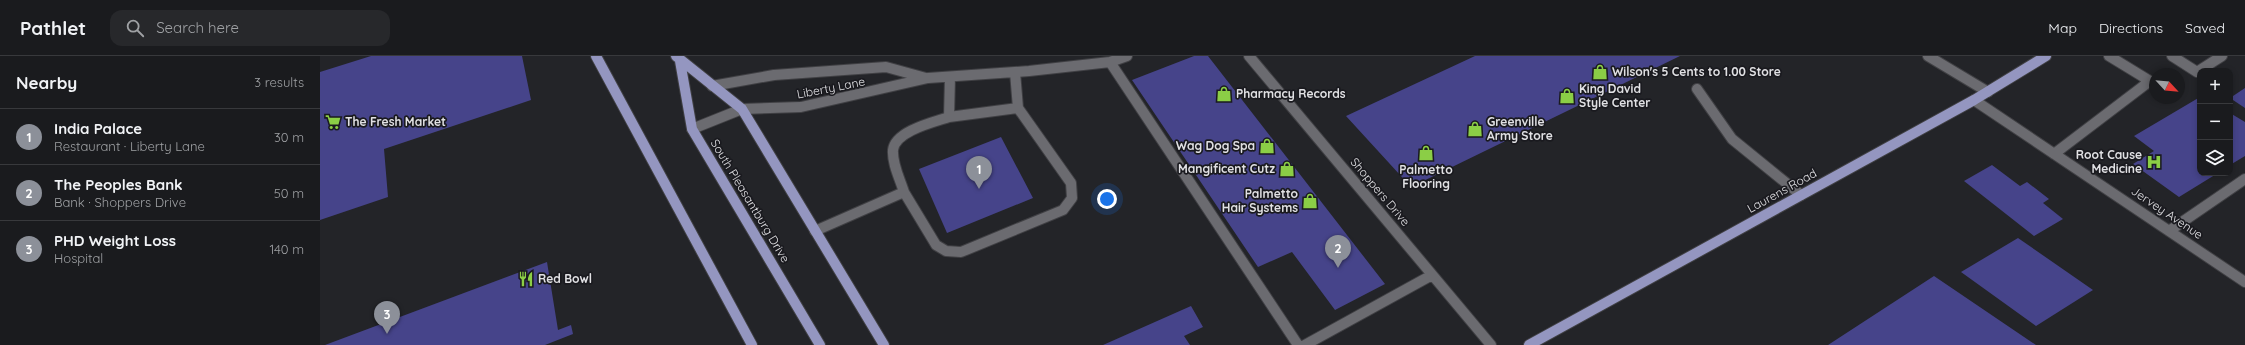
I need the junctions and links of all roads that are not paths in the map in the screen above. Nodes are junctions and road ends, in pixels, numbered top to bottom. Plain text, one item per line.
1 (596, 56) edge
2 (1127, 56) edge
3 (1250, 56) edge
4 (1928, 56) edge
5 (2044, 56) edge
6 (2109, 56) edge
7 (2172, 56) edge
8 (2222, 56) edge
9 (678, 58) edge
10 (1110, 62) junction
11 (1015, 72) junction
12 (950, 77) junction
13 (928, 78) junction
14 (712, 86) junction
15 (1697, 89) dead end
16 (1988, 92) junction
17 (1974, 100) junction
18 (742, 108) junction
19 (1018, 108) junction
20 (949, 117) junction
21 (692, 129) junction
22 (2054, 154) junction
23 (2245, 179) edge
24 (904, 192) junction
25 (1801, 195) junction
26 (815, 231) junction
27 (2169, 231) junction
28 (1432, 274) junction
29 (2245, 282) edge
30 (752, 345) edge
31 (820, 345) edge
32 (884, 345) edge
33 (1298, 345) edge
34 (1305, 345) edge
35 (1491, 345) edge
36 (1528, 345) edge

1 - 30 main road
2 - 10 street, Liberty Lane
3 - 28 street, Shoppers Drive
4 - 16 street
5 - 16 main road, Laurens Road
6 - 22 street
7 - 8 street
9 - 14 main road
9 - 21 main road, South Pleasantburg Drive
10 - 11 street, Liberty Lane
10 - 33 street
11 - 12 street, Liberty Lane
11 - 19 street
12 - 13 street, Liberty Lane
12 - 20 street
13 - 14 street, Liberty Lane
13 - 18 street, Liberty Lane
14 - 18 main road
15 - 25 street
16 - 17 main road, Laurens Road
17 - 22 street, Jervey Avenue
17 - 25 main road, Laurens Road
18 - 21 street, Liberty Lane
18 - 26 main road
19 - 20 street
19 - 24 street
20 - 24 street
21 - 31 main road, South Pleasantburg Drive
22 - 27 street, Jervey Avenue
23 - 27 street
24 - 26 street
25 - 36 main road, Laurens Road
26 - 32 main road
27 - 29 street, Jervey Avenue
28 - 34 street
28 - 35 street, Shoppers Drive

